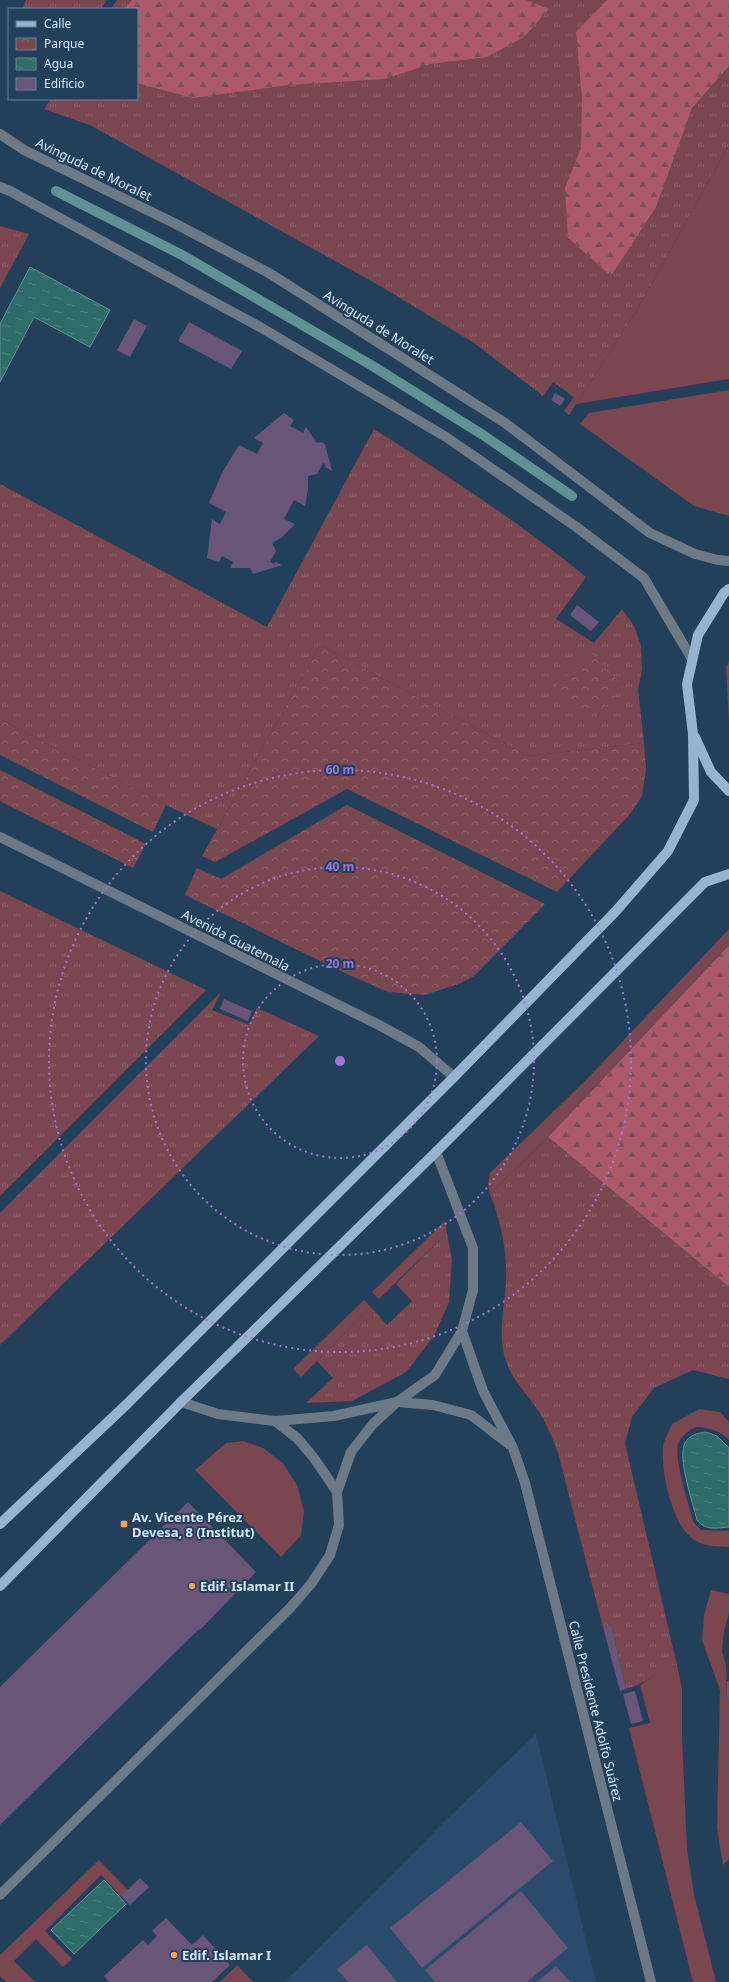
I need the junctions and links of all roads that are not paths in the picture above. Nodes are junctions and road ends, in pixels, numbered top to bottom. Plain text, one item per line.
1 (0, 134) edge
2 (0, 187) edge
3 (729, 561) edge
4 (729, 589) edge
5 (692, 659) junction
6 (693, 734) junction
7 (729, 791) edge
8 (0, 837) edge
9 (729, 874) edge
10 (454, 1077) junction
11 (436, 1152) junction
12 (462, 1332) junction
13 (181, 1402) junction
14 (397, 1402) junction
15 (275, 1421) junction
16 (513, 1448) junction
17 (337, 1492) junction
18 (0, 1524) edge
19 (0, 1586) edge
20 (0, 1894) edge
21 (651, 1982) edge

1 - 3 street, Avinguda de Moralet
2 - 5 street
4 - 5 main road
5 - 6 main road
6 - 7 main road
6 - 10 main road
8 - 10 street, Avenida Guatemala
9 - 11 main road
10 - 18 main road
11 - 12 street
11 - 13 main road
12 - 14 street
12 - 16 street, Calle Presidente Adolfo Suárez
13 - 15 street
13 - 19 main road
14 - 15 street
14 - 16 street
14 - 17 street
15 - 17 street
16 - 21 street, Calle Presidente Adolfo Suárez
17 - 20 street

